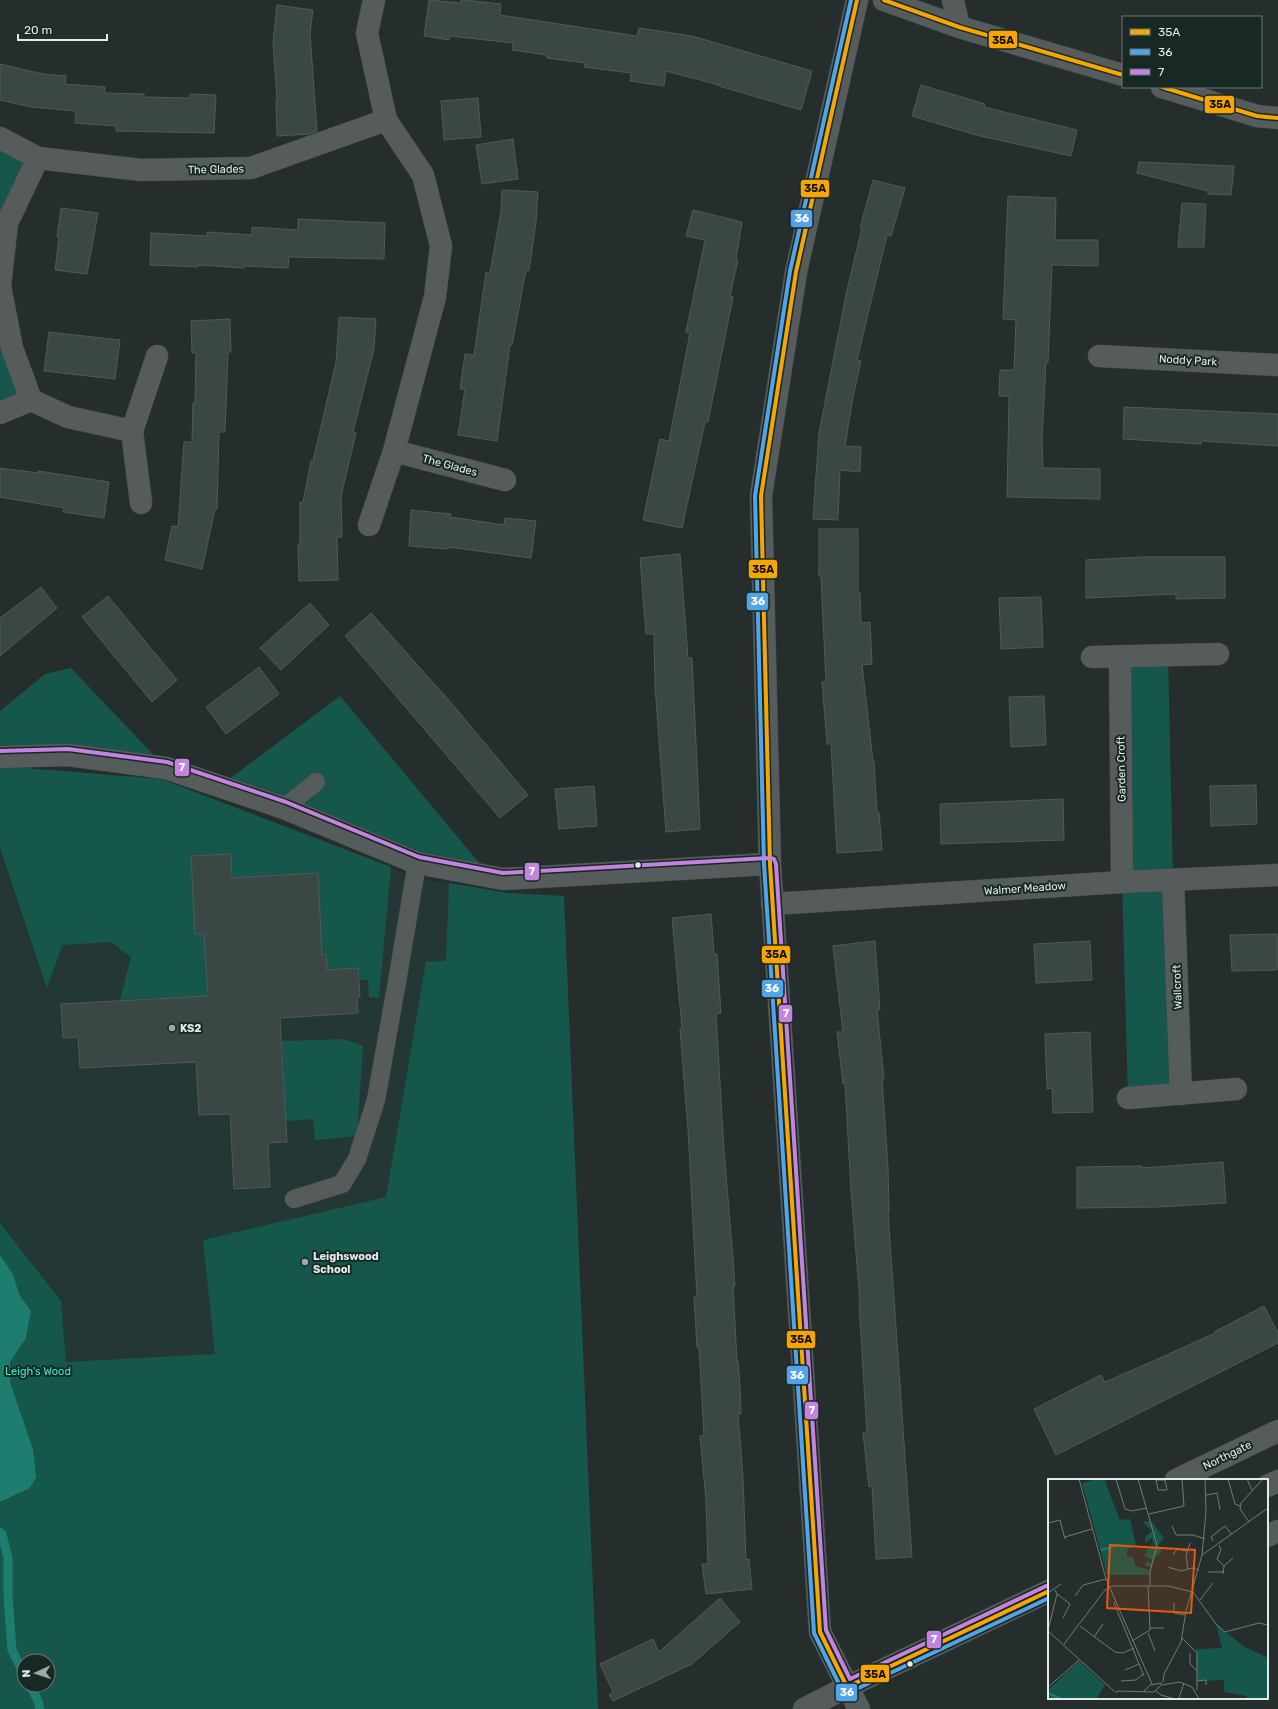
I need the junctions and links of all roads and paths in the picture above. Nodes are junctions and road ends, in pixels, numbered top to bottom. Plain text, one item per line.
1 (374, 0) edge
2 (857, 0) edge
3 (884, 0) edge
4 (953, 0) edge
5 (959, 27) junction
6 (1122, 75) edge
7 (1165, 88) edge
8 (1278, 118) edge
9 (386, 120) junction
10 (0, 138) edge
11 (38, 158) junction
12 (157, 356) dead end
13 (1098, 356) dead end
14 (1278, 365) edge
15 (31, 400) junction
16 (0, 413) edge
17 (132, 431) junction
18 (394, 451) junction
19 (505, 480) dead end
20 (141, 503) dead end
21 (369, 525) dead end
22 (1218, 654) dead end
23 (1092, 657) dead end
24 (1120, 657) junction
25 (0, 756) edge
26 (316, 782) dead end
27 (284, 808) junction
28 (417, 863) junction
29 (770, 864) junction
30 (1278, 875) edge
31 (1173, 880) junction
32 (1122, 882) junction
33 (772, 904) junction
34 (1236, 1089) dead end
35 (1181, 1094) junction
36 (1128, 1098) dead end
37 (294, 1199) dead end
38 (1278, 1431) edge
39 (1178, 1479) edge
40 (1278, 1481) edge
41 (1268, 1486) edge
42 (1278, 1531) edge
43 (1268, 1536) edge
44 (1048, 1591) edge
45 (847, 1687) junction
46 (804, 1709) edge
47 (858, 1709) edge

1 - 9 street
2 - 29 street
3 - 5 street
4 - 5 street
5 - 6 street
7 - 8 street
9 - 11 street, The Glades
9 - 18 street
10 - 11 street, The Glades
11 - 15 street
12 - 17 street
13 - 14 street, Noddy Park
15 - 16 street
15 - 17 street
17 - 20 street
18 - 19 street, The Glades
18 - 21 street
22 - 24 street
23 - 24 street
24 - 32 street, Garden Croft
25 - 27 street
26 - 27 lane
27 - 28 street
28 - 29 street
28 - 37 lane
29 - 33 street
30 - 31 street, Walmer Meadow
31 - 32 street, Walmer Meadow
31 - 35 street, Wallcroft
32 - 33 street, Walmer Meadow
33 - 45 street
34 - 35 street
35 - 36 street
38 - 39 street, Northgate
40 - 41 street
42 - 43 street
44 - 45 street
45 - 46 street
45 - 47 street

